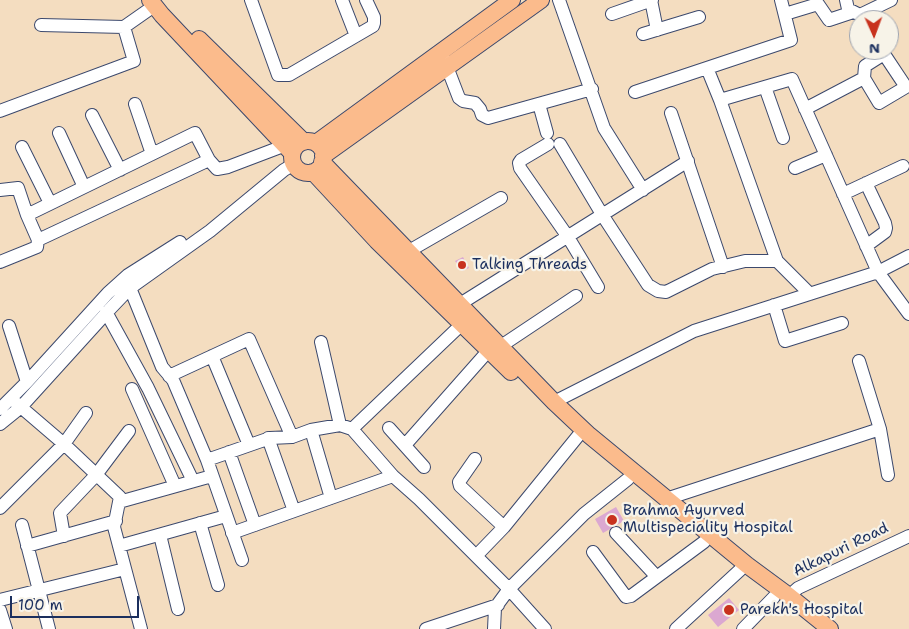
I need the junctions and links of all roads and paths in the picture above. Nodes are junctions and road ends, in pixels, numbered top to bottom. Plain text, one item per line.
1 (251, 0) edge
2 (342, 0) edge
3 (366, 0) edge
4 (512, 0) edge
5 (541, 0) edge
6 (559, 0) edge
7 (651, 0) edge
8 (781, 0) edge
9 (891, 0) edge
10 (155, 2) edge
11 (870, 10) edge
12 (849, 13) edge
13 (612, 14) dead end
14 (785, 14) junction
15 (699, 17) dead end
16 (41, 25) dead end
17 (124, 27) junction
18 (657, 30) junction
19 (643, 34) dead end
20 (356, 36) junction
21 (442, 50) junction
22 (447, 68) junction
23 (707, 68) junction
24 (864, 78) dead end
25 (765, 87) junction
26 (592, 89) junction
27 (636, 92) dead end
28 (720, 100) junction
29 (135, 104) dead end
30 (539, 104) junction
31 (805, 109) junction
32 (0, 111) edge
33 (671, 113) dead end
34 (92, 115) dead end
35 (59, 133) dead end
36 (783, 138) dead end
37 (552, 140) junction
38 (22, 148) dead end
39 (152, 154) junction
40 (305, 155) junction
41 (826, 155) junction
42 (209, 160) junction
43 (688, 161) junction
44 (903, 166) dead end
45 (795, 168) dead end
46 (120, 170) junction
47 (866, 183) junction
48 (84, 187) junction
49 (0, 190) edge
50 (643, 190) junction
51 (843, 194) junction
52 (501, 198) dead end
53 (50, 202) junction
54 (27, 214) junction
55 (603, 216) junction
56 (568, 237) junction
57 (38, 240) junction
58 (866, 246) junction
59 (409, 251) junction
60 (909, 256) edge
61 (777, 261) junction
62 (0, 262) edge
63 (723, 266) junction
64 (878, 272) junction
65 (598, 287) dead end
66 (130, 288) junction
67 (810, 294) junction
68 (576, 296) dead end
69 (460, 304) junction
70 (774, 306) junction
71 (106, 312) junction
72 (909, 314) edge
73 (842, 323) dead end
74 (462, 324) junction
75 (10, 326) dead end
76 (321, 342) dead end
77 (495, 348) junction
78 (212, 356) junction
79 (859, 361) dead end
80 (169, 376) junction
81 (27, 382) junction
82 (132, 389) dead end
83 (11, 399) junction
84 (554, 402) junction
85 (21, 407) junction
86 (0, 409) edge
87 (86, 413) dead end
88 (0, 424) edge
89 (340, 425) junction
90 (389, 428) dead end
91 (352, 429) junction
92 (880, 429) junction
93 (311, 430) junction
94 (129, 431) dead end
95 (578, 436) junction
96 (268, 438) junction
97 (292, 438) junction
98 (64, 444) junction
99 (249, 445) junction
100 (405, 445) junction
101 (229, 452) junction
102 (475, 459) dead end
103 (207, 460) junction
104 (424, 467) dead end
105 (888, 474) dead end
106 (96, 475) junction
107 (212, 476) junction
108 (393, 476) junction
109 (628, 479) junction
110 (193, 481) junction
111 (175, 486) junction
112 (331, 498) junction
113 (666, 499) junction
114 (119, 502) junction
115 (0, 508) edge
116 (294, 511) junction
117 (226, 516) junction
118 (116, 521) junction
119 (200, 523) junction
120 (22, 525) dead end
121 (255, 525) junction
122 (504, 527) junction
123 (232, 533) junction
124 (616, 533) dead end
125 (160, 534) junction
126 (64, 536) junction
127 (909, 536) edge
128 (704, 542) junction
129 (27, 546) junction
130 (119, 546) junction
131 (593, 552) dead end
132 (476, 556) junction
133 (242, 560) dead end
134 (125, 570) junction
135 (740, 570) junction
136 (656, 576) junction
137 (218, 585) dead end
138 (509, 589) junction
139 (38, 591) junction
140 (781, 597) junction
141 (0, 600) edge
142 (498, 605) junction
143 (178, 609) dead end
144 (0, 610) edge
145 (6, 629) edge
146 (49, 629) edge
147 (141, 629) edge
148 (426, 629) edge
149 (494, 629) edge
150 (545, 629) edge
151 (676, 629) edge
152 (743, 629) edge
153 (814, 629) edge
154 (830, 629) edge

1 - 20 street
2 - 20 street
3 - 20 street
4 - 21 main road
5 - 22 main road
6 - 26 street
7 - 13 street
7 - 18 street
8 - 14 street
9 - 11 street
10 - 17 street
10 - 40 main road
12 - 14 street
14 - 23 street
15 - 18 street
16 - 17 street
17 - 32 street
18 - 19 street
21 - 22 street
21 - 40 main road
22 - 30 street
22 - 40 main road
23 - 27 street
23 - 28 street
24 - 31 street
25 - 28 street
25 - 31 street
25 - 36 street
26 - 30 street
26 - 50 street
28 - 61 street
29 - 39 street
30 - 37 street
31 - 41 street
33 - 43 street
34 - 46 street
35 - 48 street
37 - 55 street
37 - 56 street
38 - 53 street
39 - 42 street
39 - 46 street
40 - 42 street
40 - 59 main road
40 - 66 street
40 - 74 main road
40 - 81 street
41 - 45 street
41 - 51 street
42 - 57 street
43 - 50 street
43 - 63 street
44 - 47 street
46 - 48 street
47 - 51 street
47 - 58 street
48 - 53 street
49 - 54 street
50 - 55 street
51 - 58 street
52 - 59 street
53 - 54 street
54 - 57 street
55 - 56 street
55 - 63 street
56 - 65 street
56 - 69 street
57 - 62 street
58 - 64 street
59 - 69 main road
60 - 64 street
61 - 63 street
61 - 67 street
64 - 67 street
64 - 72 street
66 - 71 street
66 - 80 street
67 - 70 street
68 - 77 street
69 - 77 main road
70 - 73 street
70 - 84 street
71 - 85 street
71 - 110 street
74 - 77 main road
74 - 91 street
75 - 81 street
76 - 89 street
77 - 84 main road
77 - 95 main road
77 - 100 street
78 - 80 street
78 - 97 street
78 - 99 street
79 - 92 street
80 - 103 street
81 - 83 street
82 - 111 street
83 - 85 street
83 - 86 street
84 - 113 main road
85 - 88 street
85 - 98 street
87 - 98 street
89 - 91 street
89 - 93 street
90 - 100 street
91 - 108 street
92 - 105 street
92 - 113 street
93 - 97 street
93 - 112 street
94 - 106 street
95 - 109 main road
95 - 122 street
96 - 97 street
96 - 99 street
96 - 116 street
98 - 106 street
98 - 115 street
99 - 101 street
100 - 104 street
101 - 103 street
101 - 121 street
102 - 122 street
103 - 107 street
106 - 114 street
106 - 126 street
107 - 110 street
107 - 117 street
108 - 112 street
108 - 132 street
109 - 128 main road
109 - 138 street
110 - 111 street
111 - 114 street
112 - 116 street
113 - 140 main road
114 - 118 street
116 - 121 street
117 - 119 street
117 - 123 street
118 - 126 street
118 - 130 street
119 - 125 street
119 - 137 street
120 - 129 street
121 - 123 street
122 - 132 street
123 - 133 street
124 - 136 street
125 - 130 street
125 - 143 street
126 - 129 street
127 - 140 street, Alkapuri Road
128 - 135 main road
128 - 136 street
129 - 139 street
130 - 134 street
131 - 136 street
132 - 138 street
134 - 139 street
134 - 147 street
135 - 140 main road
135 - 151 street
138 - 142 street
138 - 150 street
139 - 141 street
139 - 146 street
140 - 152 street, Alkapuri Road
140 - 153 main road
140 - 154 main road
142 - 148 street
142 - 149 street
144 - 145 street

